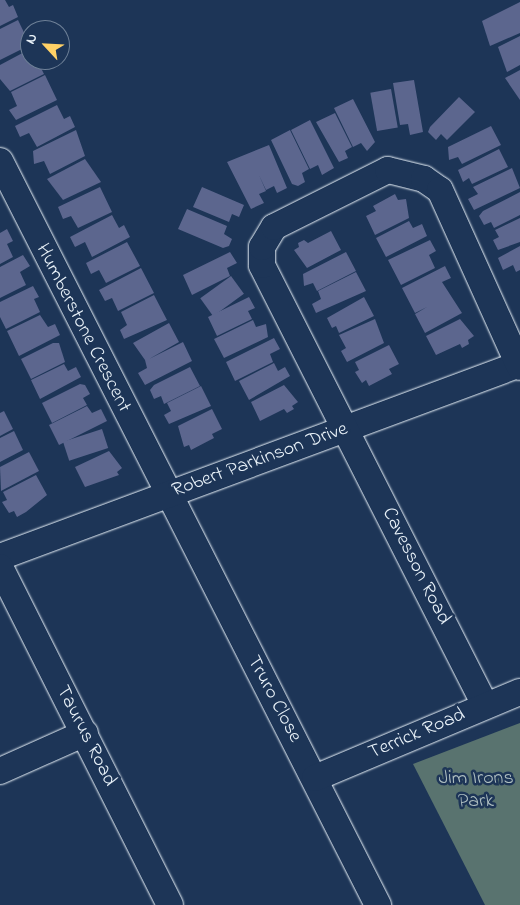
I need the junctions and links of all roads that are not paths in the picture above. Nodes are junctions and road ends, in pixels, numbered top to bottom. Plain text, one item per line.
1 (0, 161) edge
2 (520, 365) edge
3 (347, 428) junction
4 (167, 495) junction
5 (0, 557) edge
6 (0, 567) edge
7 (520, 692) edge
8 (485, 705) junction
9 (86, 733) junction
10 (0, 771) edge
11 (315, 778) junction
12 (162, 902) edge
13 (378, 905) edge

1 - 4 street, Humberstone Crescent
2 - 3 street, Robert Parkinson Drive
2 - 3 street, Cavesson Road
3 - 4 street, Robert Parkinson Drive
3 - 8 street, Cavesson Road
4 - 5 street, Robert Parkinson Drive
4 - 11 street, Truro Close
6 - 9 street, Taurus Road
7 - 8 street, Terrick Road
8 - 11 street, Terrick Road
9 - 10 street
9 - 12 street, Taurus Road
11 - 13 street, Truro Close

